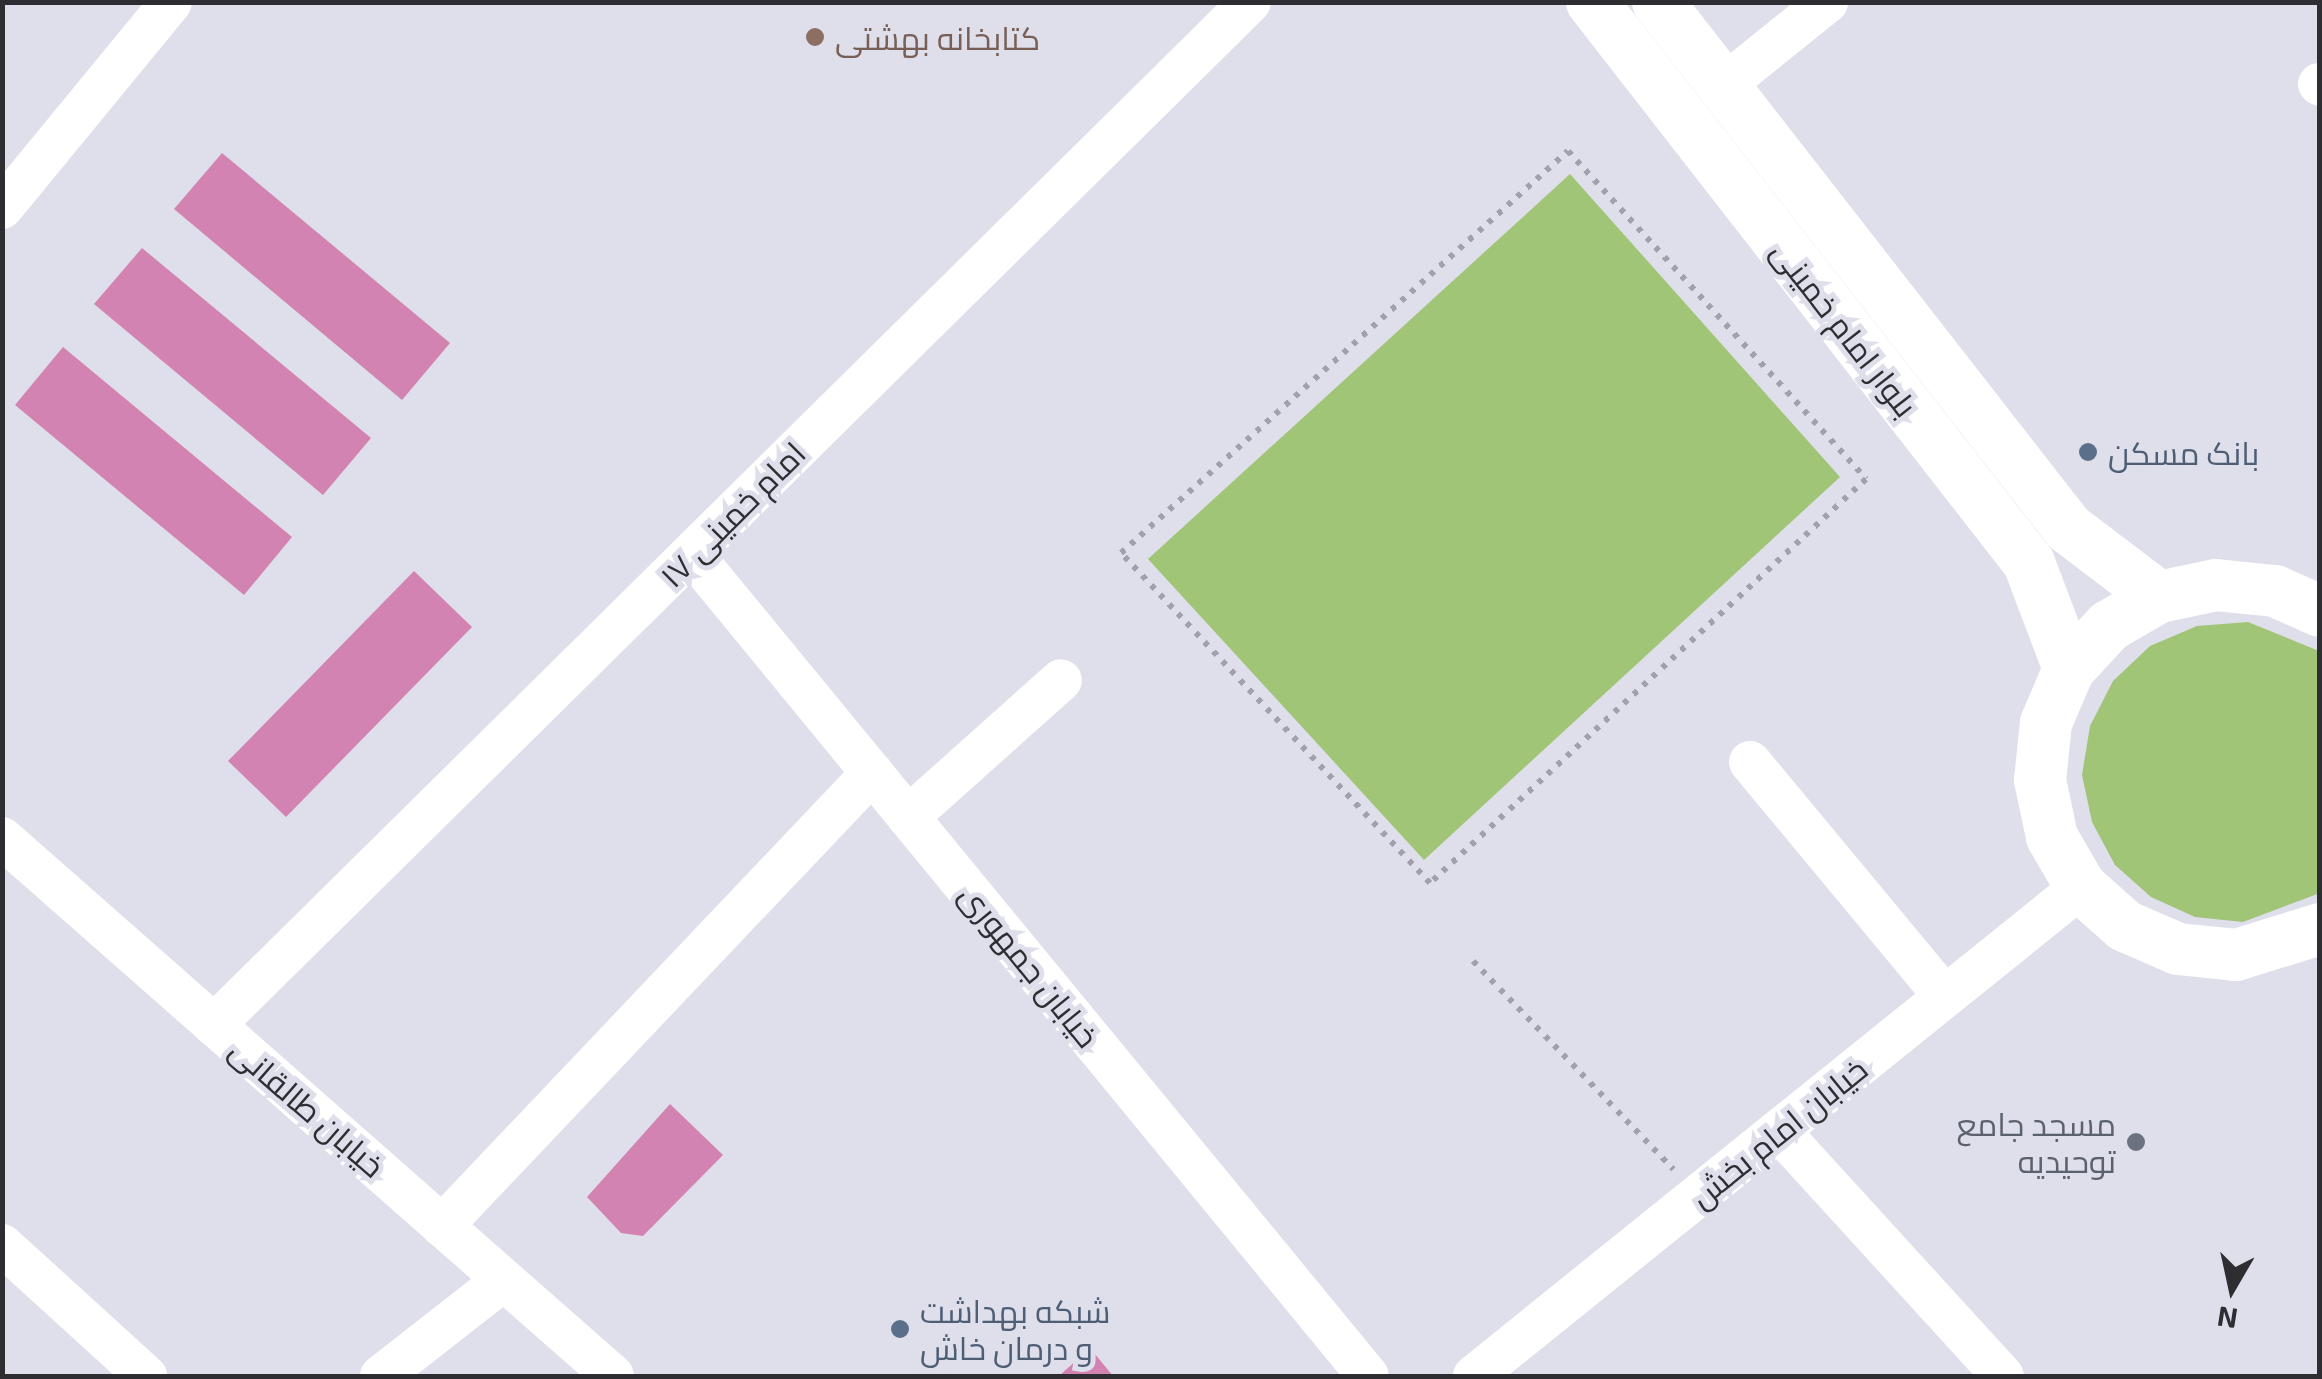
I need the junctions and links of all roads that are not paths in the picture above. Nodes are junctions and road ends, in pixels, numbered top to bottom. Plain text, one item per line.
1 (171, 2) edge
2 (1250, 2) edge
3 (1592, 2) edge
4 (1658, 2) edge
5 (1827, 2) edge
6 (1722, 86) junction
7 (2, 208) edge
8 (692, 554) junction
9 (2159, 597) junction
10 (2320, 611) edge
11 (2070, 669) junction
12 (1061, 680) dead end
13 (1750, 762) dead end
14 (872, 774) junction
15 (908, 818) junction
16 (2, 838) edge
17 (2082, 887) junction
18 (2311, 945) edge
19 (1945, 997) junction
20 (214, 1025) junction
21 (1779, 1131) junction
22 (442, 1226) junction
23 (2, 1245) edge
24 (504, 1280) junction
25 (146, 1376) edge
26 (382, 1376) edge
27 (613, 1376) edge
28 (1368, 1376) edge
29 (1474, 1376) edge
30 (2003, 1376) edge

1 - 7 street
2 - 8 street, امام خمینی ۱۷
3 - 11 main road, بلوار امام خمینی
4 - 6 main road, بلوار امام خمینی
5 - 6 street
6 - 9 main road, بلوار امام خمینی
8 - 14 street, خیابان جمهوری
8 - 20 street, امام خمینی ۱۷
9 - 10 main road
9 - 11 main road
11 - 17 main road
12 - 15 street
13 - 19 street
14 - 15 street, خیابان جمهوری
14 - 22 street
15 - 28 street, خیابان جمهوری
16 - 20 street, خیابان طالقانی
17 - 18 main road
17 - 19 street, خیابان امام بخش
19 - 21 street, خیابان امام بخش
20 - 22 street, خیابان طالقانی
21 - 29 street, خیابان امام بخش
21 - 30 street
22 - 24 street, خیابان طالقانی
23 - 25 street
24 - 26 street
24 - 27 street, خیابان طالقانی

